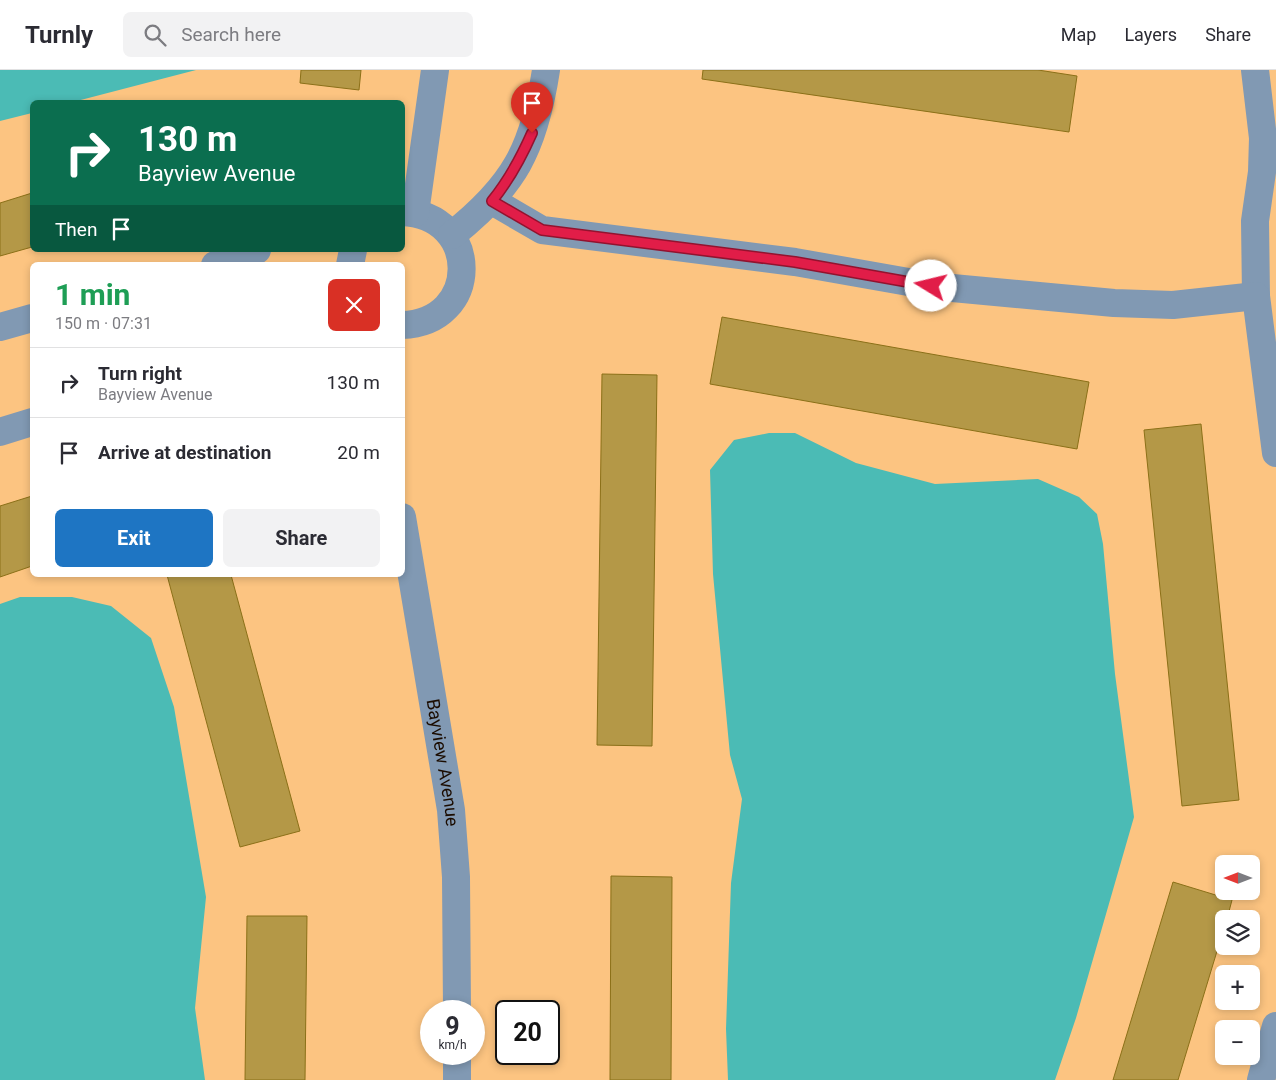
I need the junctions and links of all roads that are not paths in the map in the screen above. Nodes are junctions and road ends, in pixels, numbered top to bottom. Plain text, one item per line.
1 (435, 70) edge
2 (546, 70) edge
3 (1255, 70) edge
4 (492, 201) junction
5 (409, 212) edge
6 (452, 235) junction
7 (251, 252) edge
8 (223, 262) edge
9 (1256, 296) junction
10 (30, 319) edge
11 (405, 325) edge
12 (0, 328) edge
13 (30, 423) edge
14 (0, 432) edge
15 (1276, 453) edge
16 (405, 535) edge
17 (457, 1000) edge
18 (1276, 1026) edge
19 (457, 1065) edge
20 (457, 1080) edge
21 (1261, 1080) edge

1 - 5 street
2 - 4 street
3 - 9 street
4 - 6 street
4 - 9 street
5 - 6 street
6 - 11 street
7 - 8 street
9 - 15 street
10 - 12 street
13 - 14 street
16 - 17 street, Bayview Avenue
18 - 21 street
19 - 20 street

